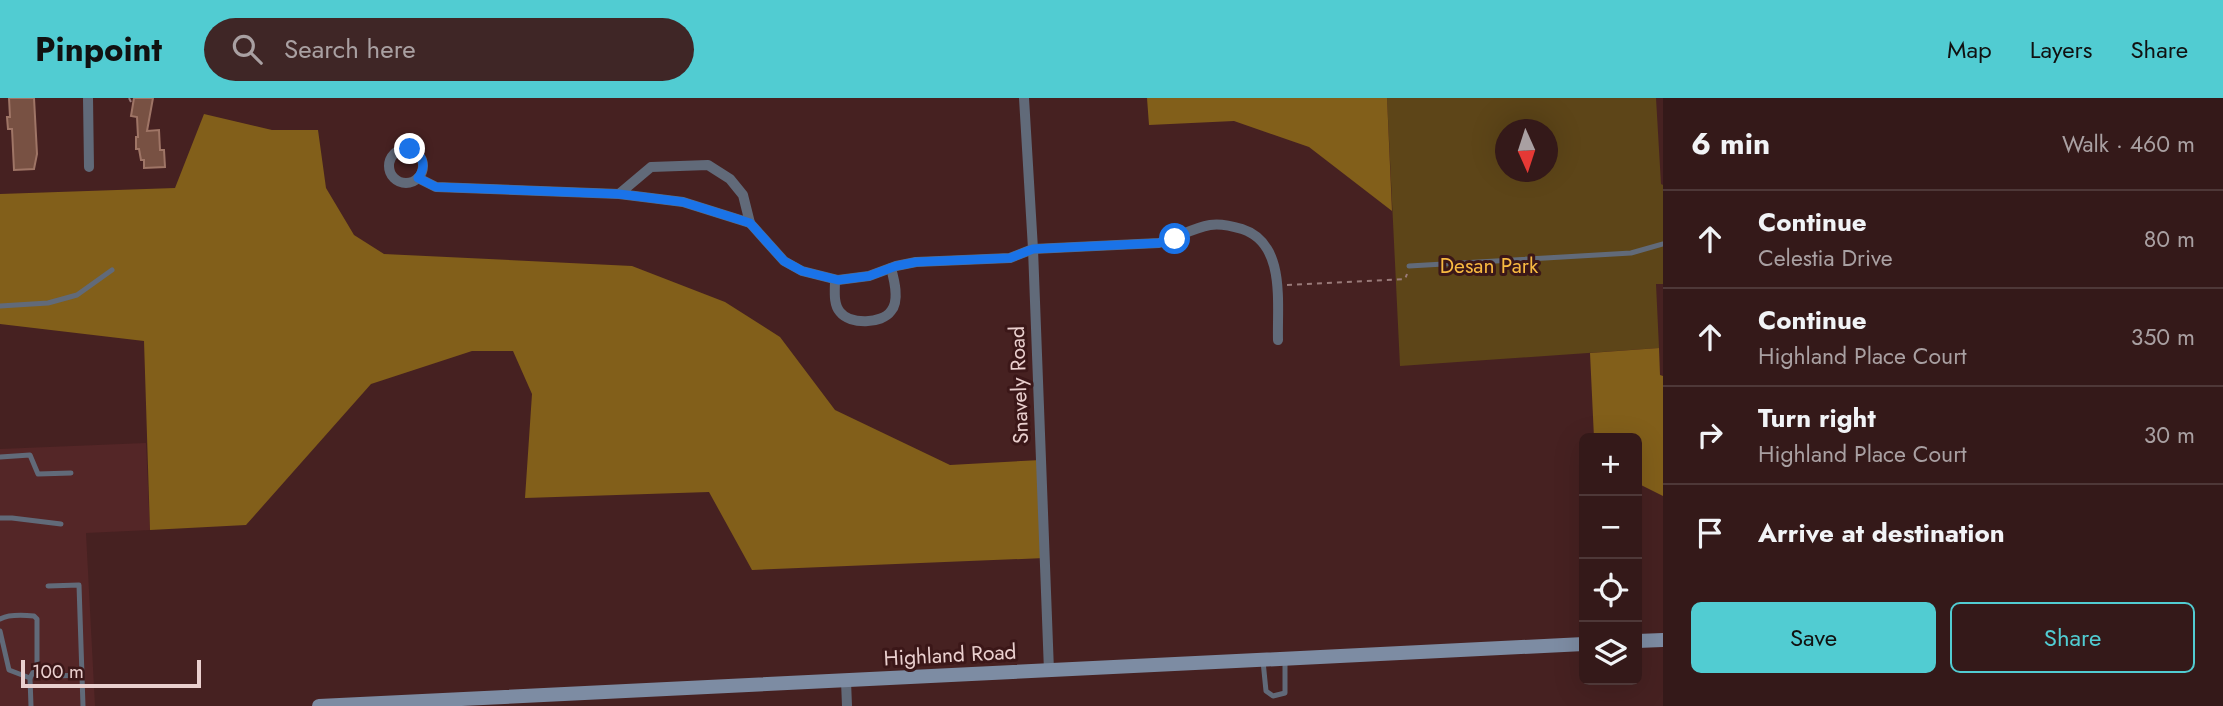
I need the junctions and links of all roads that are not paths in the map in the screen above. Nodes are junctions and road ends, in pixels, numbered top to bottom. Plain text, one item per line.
1 (88, 98) edge
2 (1024, 98) edge
3 (89, 167) dead end
4 (418, 178) dead end
5 (619, 194) junction
6 (750, 223) junction
7 (1663, 244) edge
8 (1033, 249) junction
9 (1409, 266) road end
10 (891, 268) junction
11 (112, 270) dead end
12 (835, 280) junction
13 (0, 306) edge
14 (1278, 340) dead end
15 (0, 457) edge
16 (71, 473) dead end
17 (0, 518) edge
18 (61, 524) dead end
19 (48, 586) dead end
20 (0, 619) edge
21 (0, 631) edge
22 (1663, 640) edge
23 (1642, 641) edge
24 (1579, 644) edge
25 (1285, 659) junction
26 (1263, 660) junction
27 (1049, 671) junction
28 (82, 675) junction
29 (55, 676) dead end
30 (30, 678) junction
31 (846, 681) junction
32 (31, 706) edge
33 (83, 706) edge
34 (318, 706) edge
35 (847, 706) edge

1 - 3 street
2 - 8 street, Snavely Road
4 - 5 street
5 - 6 street
5 - 6 street
6 - 12 street
7 - 9 lane
8 - 10 street
8 - 14 street
8 - 27 street, Snavely Road
10 - 12 street
10 - 12 street
11 - 13 lane
15 - 16 lane
17 - 18 lane
19 - 28 lane
20 - 30 lane
21 - 30 lane
22 - 23 street
24 - 25 street, Highland Road
25 - 26 street, Highland Road
25 - 26 lane
26 - 27 street, Highland Road
27 - 31 street, Highland Road
28 - 29 lane
28 - 33 lane
30 - 32 lane
31 - 34 street, Highland Road
31 - 35 street

